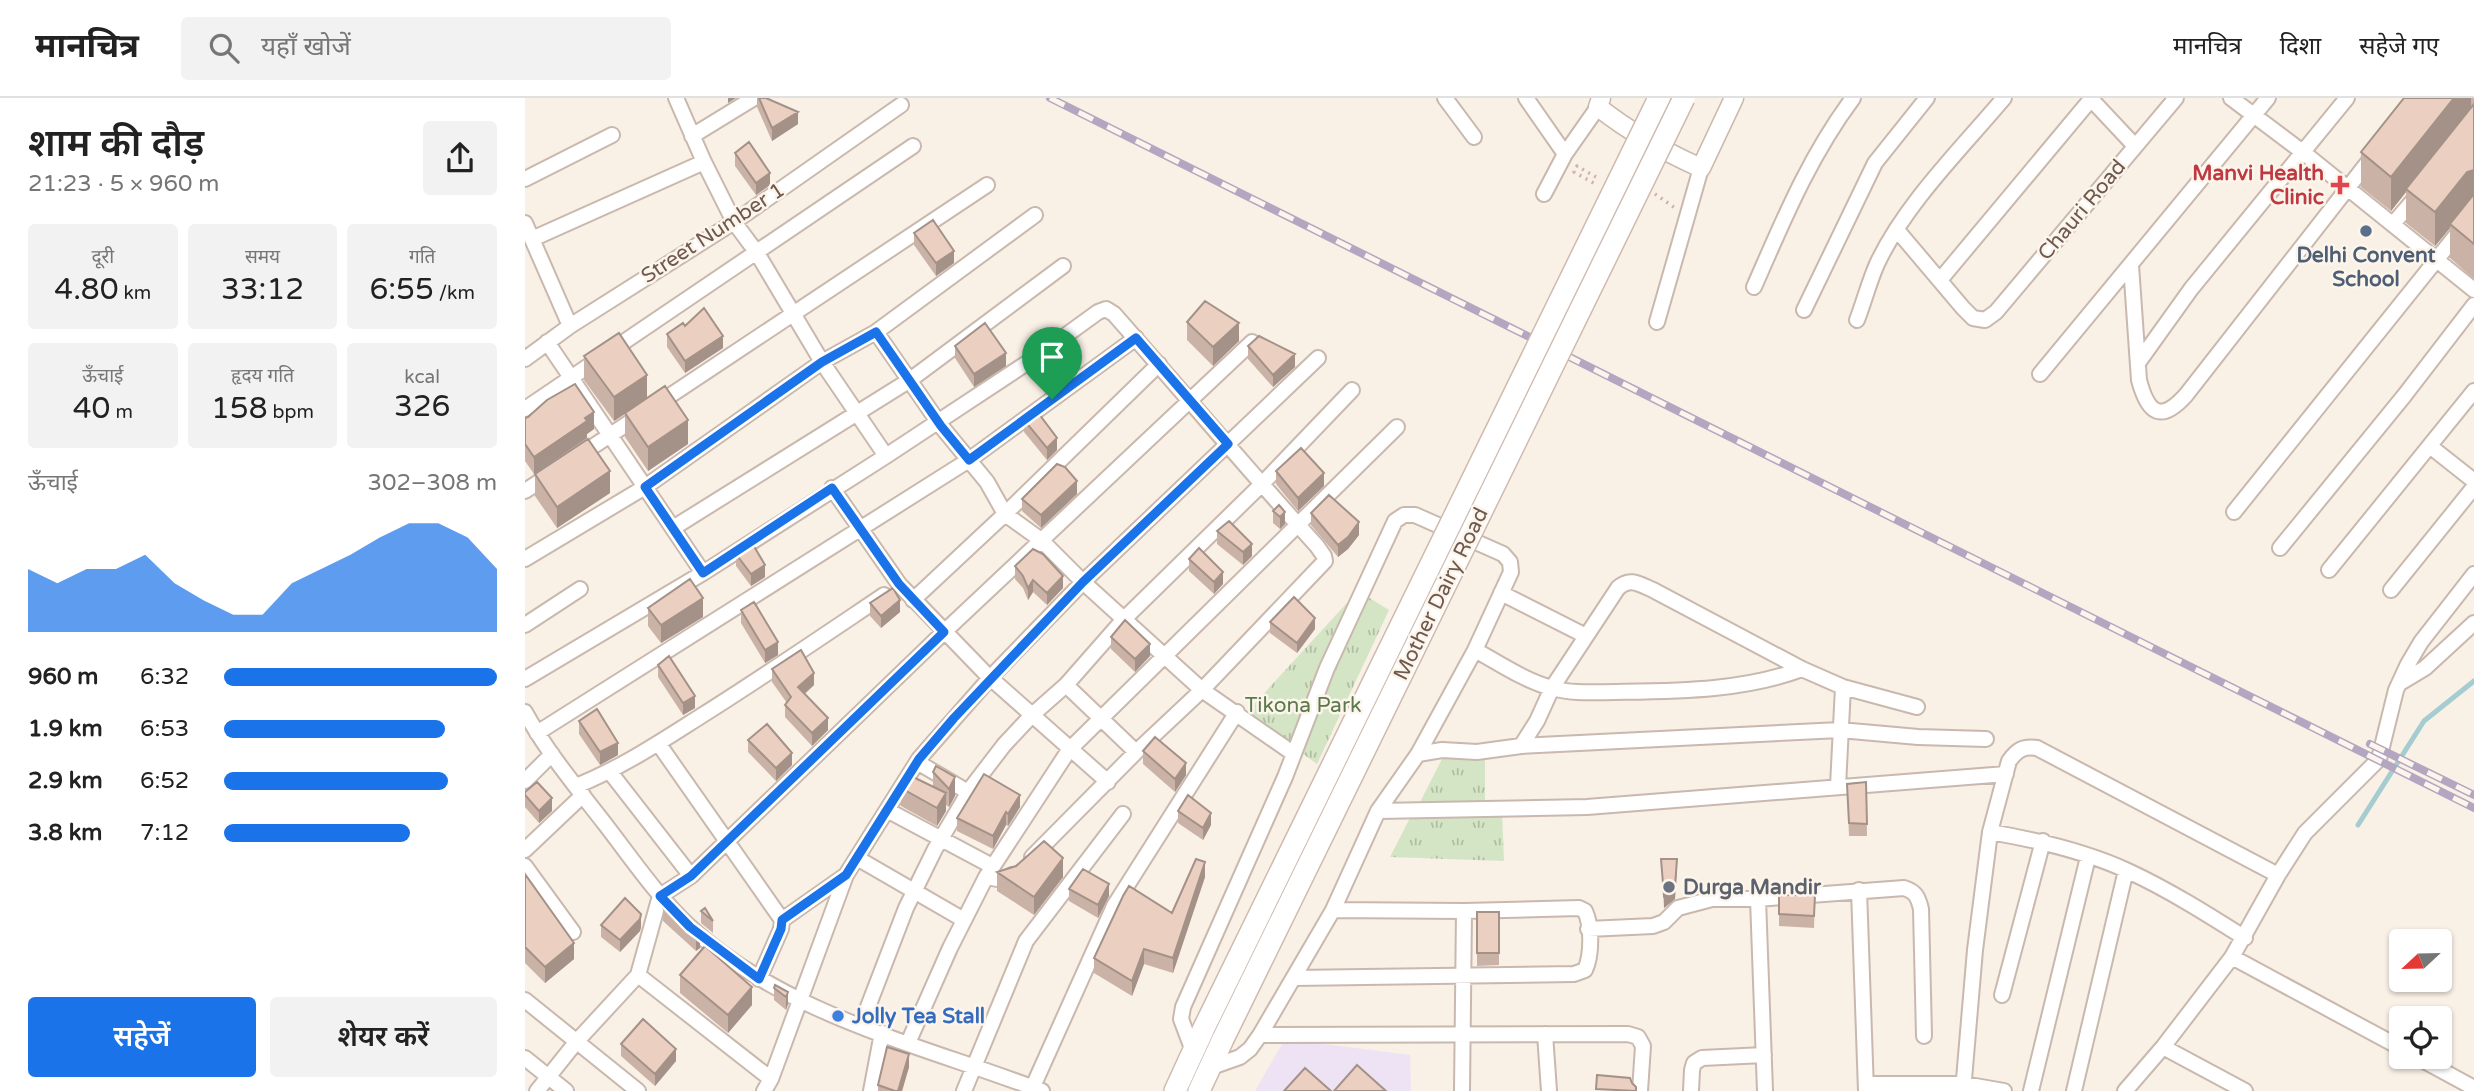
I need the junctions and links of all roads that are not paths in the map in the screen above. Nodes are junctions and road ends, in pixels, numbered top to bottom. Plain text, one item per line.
1 (676, 98) edge
2 (754, 98) edge
3 (1444, 98) edge
4 (1526, 98) edge
5 (1659, 98) edge
6 (1684, 98) edge
7 (1734, 98) edge
8 (1853, 98) edge
9 (1927, 98) edge
10 (2004, 98) edge
11 (2091, 98) edge
12 (2176, 98) edge
13 (2231, 98) edge
14 (2268, 98) edge
15 (2347, 98) edge
16 (1600, 103) edge
17 (901, 105) dead end
18 (2255, 116) junction
19 (613, 135) dead end
20 (692, 136) junction
21 (1474, 138) dead end
22 (913, 146) dead end
23 (2135, 146) junction
24 (2379, 148) edge
25 (2304, 153) junction
26 (1565, 154) junction
27 (704, 162) junction
28 (1701, 168) junction
29 (525, 179) edge
30 (987, 185) dead end
31 (2424, 187) edge
32 (2347, 188) junction
33 (1544, 194) dead end
34 (2474, 212) edge
35 (1035, 215) dead end
36 (734, 222) junction
37 (525, 223) edge
38 (2393, 224) junction
39 (1897, 230) junction
40 (532, 239) junction
41 (757, 253) junction
42 (2437, 260) junction
43 (2131, 265) junction
44 (1063, 266) dead end
45 (1940, 280) junction
46 (1754, 287) dead end
47 (2474, 290) edge
48 (2474, 305) edge
49 (1804, 310) dead end
50 (794, 315) junction
51 (1857, 320) dead end
52 (1657, 322) dead end
53 (571, 326) junction
54 (876, 332) junction
55 (1136, 338) junction
56 (547, 342) junction
57 (1252, 342) edge
58 (1318, 358) dead end
59 (525, 359) edge
60 (822, 362) junction
61 (2138, 363) junction
62 (1159, 364) junction
63 (2040, 374) dead end
64 (571, 378) junction
65 (911, 380) junction
66 (1352, 390) dead end
67 (2474, 391) edge
68 (1190, 400) junction
69 (525, 410) edge
70 (856, 412) junction
71 (938, 421) junction
72 (1397, 428) dead end
73 (610, 435) junction
74 (1228, 444) junction
75 (2431, 447) junction
76 (886, 456) junction
77 (969, 460) junction
78 (2474, 481) edge
79 (1261, 485) junction
80 (2474, 486) edge
81 (645, 487) junction
82 (832, 488) junction
83 (525, 491) edge
84 (2234, 512) dead end
85 (1005, 514) junction
86 (1297, 524) junction
87 (673, 528) junction
88 (861, 530) junction
89 (1041, 540) junction
90 (2280, 548) dead end
91 (525, 559) edge
92 (2329, 570) dead end
93 (703, 573) junction
94 (2474, 574) edge
95 (1083, 582) junction
96 (899, 584) junction
97 (580, 589) dead end
98 (2391, 590) dead end
99 (1501, 593) junction
100 (913, 600) junction
101 (1124, 619) junction
102 (2474, 623) edge
103 (525, 625) edge
104 (944, 632) junction
105 (1586, 636) junction
106 (1475, 650) junction
107 (1164, 655) junction
108 (1802, 669) junction
109 (990, 678) junction
110 (525, 679) edge
111 (2400, 682) junction
112 (1066, 685) junction
113 (1843, 687) junction
114 (1552, 688) junction
115 (1202, 690) junction
116 (1917, 707) dead end
117 (1237, 712) junction
118 (1031, 716) junction
119 (1101, 719) junction
120 (529, 723) edge
121 (1840, 730) junction
122 (1986, 739) dead end
123 (658, 743) junction
124 (1521, 746) junction
125 (1069, 750) junction
126 (1136, 752) junction
127 (552, 754) junction
128 (1294, 754) junction
129 (1418, 754) junction
130 (917, 762) junction
131 (610, 772) junction
132 (2006, 774) junction
133 (525, 781) edge
134 (1108, 782) junction
135 (1838, 786) junction
136 (579, 790) junction
137 (968, 792) junction
138 (887, 810) junction
139 (1378, 811) junction
140 (1123, 814) dead end
141 (1990, 832) junction
142 (941, 840) junction
143 (727, 841) junction
144 (2043, 841) junction
145 (525, 850) edge
146 (2088, 857) junction
147 (857, 858) junction
148 (525, 866) edge
149 (2126, 870) junction
150 (989, 871) junction
151 (846, 875) junction
152 (2278, 875) junction
153 (691, 876) junction
154 (1859, 890) junction
155 (914, 891) junction
156 (660, 896) junction
157 (1758, 899) junction
158 (1333, 910) junction
159 (1464, 911) junction
160 (782, 920) junction
161 (964, 920) junction
162 (1588, 929) junction
163 (573, 932) dead end
164 (2245, 938) junction
165 (2232, 957) junction
166 (638, 975) junction
167 (1463, 977) junction
168 (1294, 978) junction
169 (759, 979) junction
170 (2002, 995) dead end
171 (525, 1000) edge
172 (800, 1000) junction
173 (861, 1025) junction
174 (882, 1033) junction
175 (1462, 1034) junction
176 (1545, 1034) junction
177 (1260, 1035) junction
178 (1924, 1035) dead end
179 (577, 1041) junction
180 (908, 1042) junction
181 (2389, 1042) edge
182 (2164, 1046) junction
183 (1193, 1051) junction
184 (1764, 1055) junction
185 (525, 1058) edge
186 (974, 1066) junction
187 (1209, 1068) junction
188 (2439, 1069) edge
189 (549, 1077) junction
190 (767, 1085) edge
191 (1866, 1087) edge
192 (1963, 1088) edge
193 (2474, 1088) edge
194 (1035, 1090) edge
195 (537, 1091) edge
196 (566, 1091) edge
197 (638, 1091) edge
198 (871, 1091) edge
199 (964, 1091) edge
200 (1175, 1091) edge
201 (1199, 1091) edge
202 (1462, 1091) edge
203 (1549, 1091) edge
204 (1640, 1091) edge
205 (1691, 1091) edge
206 (1765, 1091) edge
207 (2004, 1091) edge
208 (2031, 1091) edge
209 (2074, 1091) edge
210 (2125, 1091) edge
211 (2245, 1091) edge

1 - 20 street
2 - 20 street
3 - 21 street
4 - 26 street
5 - 183 main road, Mother Dairy Road, bridge
6 - 187 main road, Mother Dairy Road, bridge
7 - 28 street
8 - 46 street
9 - 49 street
10 - 39 street
11 - 23 street
11 - 45 street
12 - 23 street, Chauri Road
13 - 18 street
14 - 18 street
15 - 25 street
16 - 26 street
16 - 28 street
17 - 36 street, Street Number 1
18 - 25 street
18 - 43 street
19 - 29 street
20 - 27 street
22 - 41 street
23 - 45 street, Chauri Road
24 - 32 street
25 - 32 street
25 - 61 street
26 - 33 street
27 - 36 street
27 - 40 street
28 - 52 street
30 - 50 street
31 - 38 street
32 - 38 street
32 - 61 street
34 - 42 street
35 - 54 street
36 - 41 street
36 - 53 street, Street Number 1
37 - 40 street
38 - 42 street
39 - 45 street
39 - 51 street
40 - 53 street
41 - 50 street
41 - 64 street
42 - 47 street
42 - 84 street
43 - 61 street
43 - 63 street
44 - 65 street
48 - 90 street
50 - 60 street
50 - 73 street
53 - 56 street, Street Number 1
54 - 60 street
54 - 65 street
55 - 62 street
55 - 71 street
55 - 77 street
56 - 59 street, Street Number 1
56 - 64 street
57 - 68 street
58 - 74 street
60 - 70 street
60 - 81 street
62 - 68 street
62 - 85 street
64 - 69 street
64 - 73 street
65 - 70 street
65 - 71 street
66 - 79 street
67 - 75 street
68 - 74 street
68 - 89 street
70 - 76 street
70 - 87 street
71 - 76 street
71 - 77 street
72 - 86 street
73 - 81 street
73 - 83 street
74 - 79 street
74 - 95 street
75 - 78 street
75 - 92 street
76 - 82 street
77 - 85 street
77 - 88 street
79 - 86 street
79 - 101 street
80 - 98 street
81 - 87 street
81 - 91 street
82 - 88 street
82 - 93 street
85 - 89 street
85 - 100 street
86 - 107 street
86 - 115 street
87 - 93 street
88 - 96 street
88 - 120 street
89 - 95 street
89 - 104 street
93 - 110 street
94 - 111 street
95 - 101 street
95 - 109 street
96 - 100 street
96 - 123 street
97 - 103 street
99 - 105 street
99 - 106 street
99 - 128 street
100 - 104 street
101 - 107 street
101 - 112 street
102 - 111 street
104 - 109 street
104 - 143 street
105 - 108 street
105 - 114 street
106 - 114 street
106 - 129 street
107 - 115 street
107 - 119 street
108 - 113 street
108 - 114 street
109 - 118 street
109 - 130 street
111 - 152 street
112 - 118 street
112 - 119 street
113 - 116 street
113 - 121 street
114 - 124 street
115 - 117 street
115 - 126 street
117 - 128 street
117 - 194 street
118 - 125 street
118 - 137 street
119 - 125 street
119 - 126 street
120 - 127 street
121 - 122 street
121 - 124 street
121 - 135 street
123 - 131 street
123 - 143 street
124 - 129 street
125 - 134 street
125 - 150 street
126 - 134 street
127 - 133 street
127 - 136 street
128 - 183 street
129 - 139 street
130 - 137 street
130 - 138 street
131 - 136 street
131 - 153 street
132 - 135 street
132 - 141 street
132 - 152 street
134 - 150 street
135 - 139 street
136 - 145 street
136 - 156 street
137 - 142 street
138 - 142 street
138 - 147 street
139 - 158 street
140 - 186 street
141 - 144 street
141 - 192 street
142 - 150 street
142 - 155 street
143 - 153 street
143 - 160 street
144 - 146 street
144 - 170 street
146 - 149 street
146 - 208 street
147 - 151 street
147 - 155 street
148 - 163 street
149 - 164 street
149 - 209 street
150 - 161 street
151 - 160 street
151 - 172 street
152 - 164 street
153 - 156 street
154 - 157 street
154 - 178 street
154 - 191 street
155 - 161 street
155 - 173 street
156 - 166 street
156 - 169 street
157 - 162 street
157 - 184 street
158 - 159 street
158 - 168 street
159 - 162 street
159 - 167 street
160 - 169 street
161 - 180 street
162 - 167 street
164 - 165 street
165 - 181 street
165 - 182 street
166 - 179 street
166 - 190 street
167 - 168 street
167 - 175 street
168 - 177 street
169 - 172 street
171 - 179 street
172 - 173 street
172 - 190 street
173 - 174 street
174 - 180 street
174 - 198 street
175 - 176 street
175 - 177 street
175 - 202 street
176 - 203 street
176 - 204 street
177 - 187 street
179 - 189 street
179 - 197 street
180 - 186 street
182 - 210 street
182 - 211 street
183 - 200 main road, Mother Dairy Road
184 - 205 street
184 - 206 street
185 - 189 street
186 - 194 street
186 - 199 street
187 - 201 main road, Mother Dairy Road
188 - 193 street
189 - 195 street
189 - 196 street
191 - 192 street
192 - 207 street

